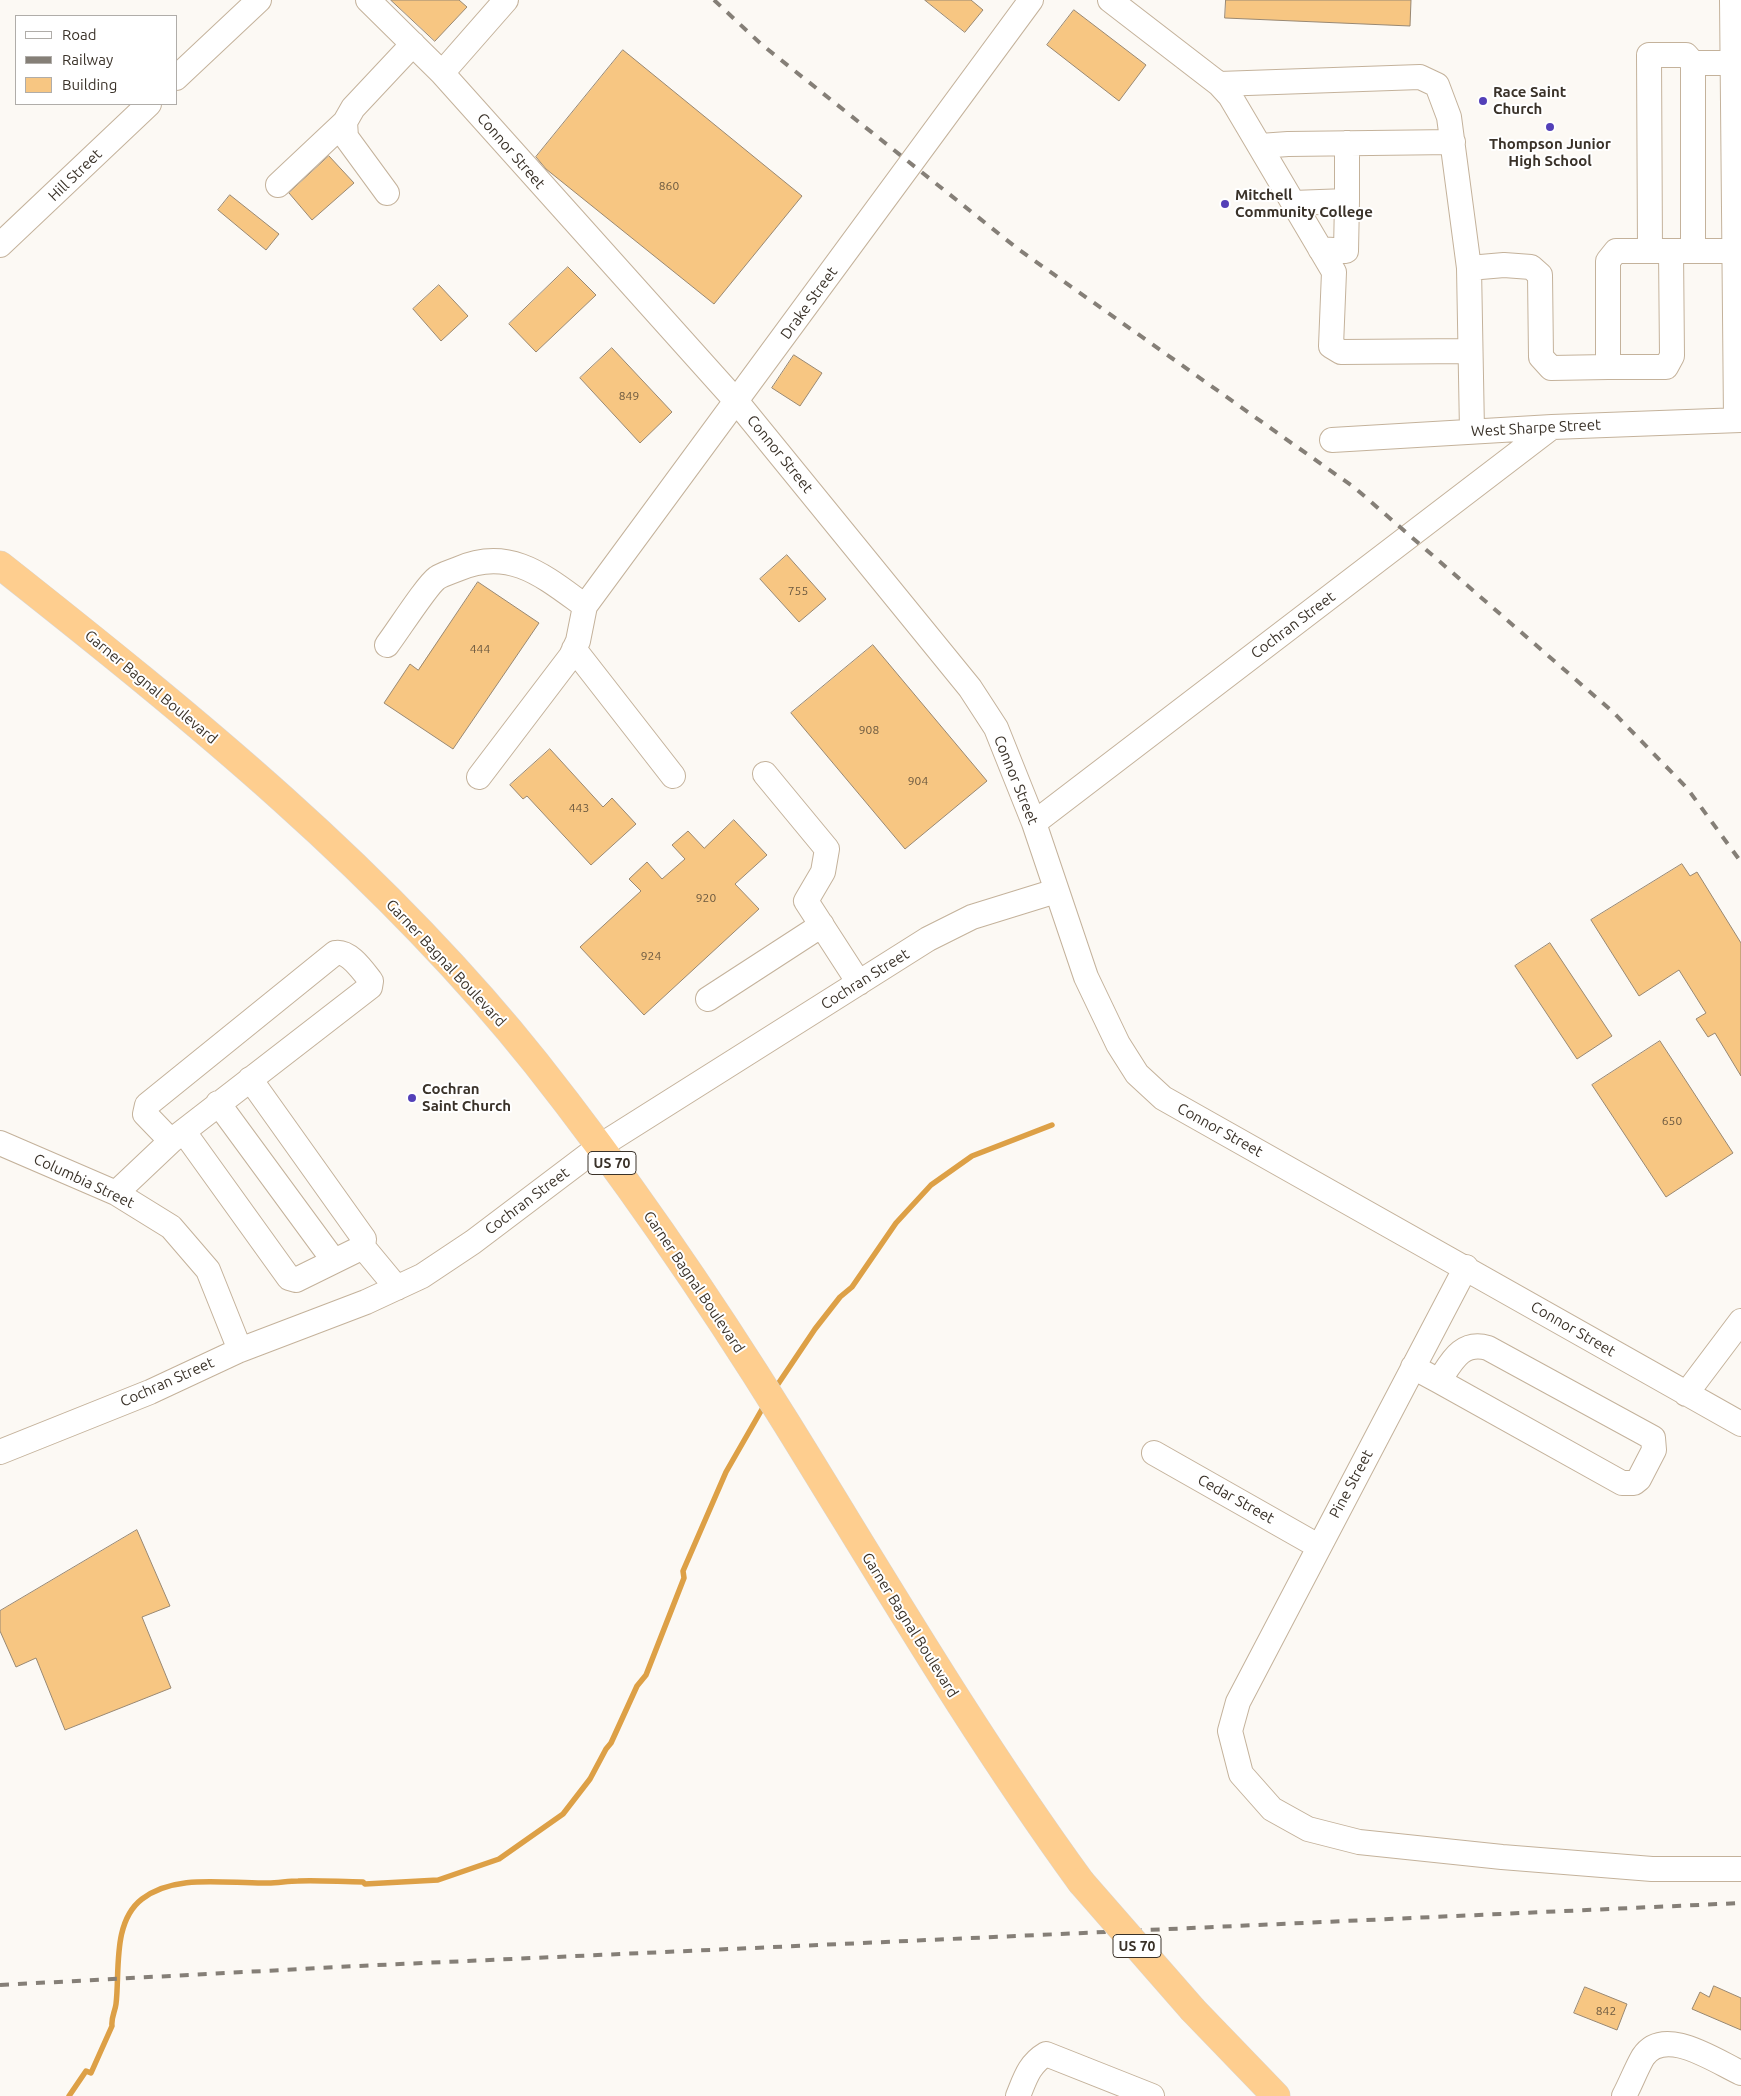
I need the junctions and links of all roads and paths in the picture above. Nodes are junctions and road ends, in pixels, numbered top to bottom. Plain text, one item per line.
1 (258, 0) edge
2 (368, 0) edge
3 (506, 0) edge
4 (1031, 0) edge
5 (1110, 0) edge
6 (1732, 0) edge
7 (413, 44) junction
8 (1694, 63) junction
9 (1733, 63) junction
10 (442, 73) junction
11 (178, 76) edge
12 (1219, 84) junction
13 (148, 105) edge
14 (345, 122) junction
15 (1453, 142) junction
16 (1347, 143) junction
17 (1260, 146) junction
18 (278, 185) dead end
19 (387, 193) dead end
20 (1347, 201) junction
21 (1293, 203) junction
22 (0, 245) edge
23 (1320, 249) junction
24 (1735, 250) junction
25 (1671, 251) junction
26 (1469, 268) junction
27 (1470, 351) junction
28 (1608, 367) junction
29 (737, 402) junction
30 (1739, 420) edge
31 (1552, 427) junction
32 (1472, 431) junction
33 (1332, 440) dead end
34 (0, 564) edge
35 (585, 606) junction
36 (388, 645) dead end
37 (574, 649) junction
38 (765, 774) dead end
39 (673, 776) dead end
40 (479, 777) dead end
41 (1034, 823) junction
42 (1056, 891) junction
43 (822, 925) junction
44 (859, 983) junction
45 (708, 999) dead end
46 (250, 1078) junction
47 (218, 1103) junction
48 (177, 1137) junction
49 (0, 1143) edge
50 (600, 1146) junction
51 (116, 1193) junction
52 (363, 1247) junction
53 (334, 1261) junction
54 (1466, 1267) junction
55 (397, 1288) junction
56 (1741, 1321) edge
57 (240, 1350) junction
58 (1413, 1367) junction
59 (1439, 1382) junction
60 (1686, 1394) junction
61 (1741, 1424) edge
62 (0, 1452) edge
63 (1154, 1453) dead end
64 (1318, 1546) junction
65 (1741, 1869) edge
66 (1741, 2073) edge
67 (1018, 2096) edge
68 (1152, 2096) edge
69 (1276, 2096) edge
70 (1624, 2096) edge

1 - 11 street
2 - 7 street, Connor Street
3 - 10 street
4 - 29 street, Drake Street
5 - 12 street
6 - 9 street
7 - 10 street, Connor Street
7 - 14 street
8 - 9 street
8 - 25 street
8 - 25 street
9 - 24 street
10 - 29 street, Connor Street
12 - 15 street
12 - 17 street
13 - 22 street, Hill Street
14 - 18 street
14 - 19 street
15 - 16 street
15 - 26 street
16 - 17 street
16 - 20 street
17 - 21 street
20 - 21 street
20 - 23 street
21 - 23 street
23 - 27 street
24 - 25 street
24 - 30 street
25 - 28 street
25 - 28 street
26 - 27 street
26 - 28 street
27 - 32 street
29 - 35 street, Drake Street
29 - 41 street, Connor Street
30 - 31 street, West Sharpe Street
31 - 32 street, West Sharpe Street
31 - 41 street, Cochran Street
32 - 33 street, West Sharpe Street
34 - 50 highway, Garner Bagnal Boulevard / US 70
35 - 36 street
35 - 37 street
37 - 39 street
37 - 40 street
38 - 43 street
41 - 42 street, Connor Street
42 - 44 street, Cochran Street
42 - 54 street, Connor Street
43 - 44 street
43 - 45 street
44 - 50 street, Cochran Street
46 - 47 street
46 - 48 street
46 - 52 street
47 - 48 street
47 - 53 street
48 - 51 street
48 - 53 street
49 - 51 street, Columbia Street
50 - 55 street, Cochran Street
50 - 69 highway, Garner Bagnal Boulevard / US 70, bridge
51 - 57 street, Columbia Street
52 - 53 street
52 - 55 street
54 - 58 street, Pine Street
54 - 60 street, Connor Street
55 - 57 street, Cochran Street
56 - 60 street
57 - 62 street, Cochran Street
58 - 59 street
58 - 64 street, Pine Street
59 - 59 street
60 - 61 street, Connor Street
63 - 64 street, Cedar Street
64 - 65 street, Pine Street
66 - 70 street
67 - 68 street

